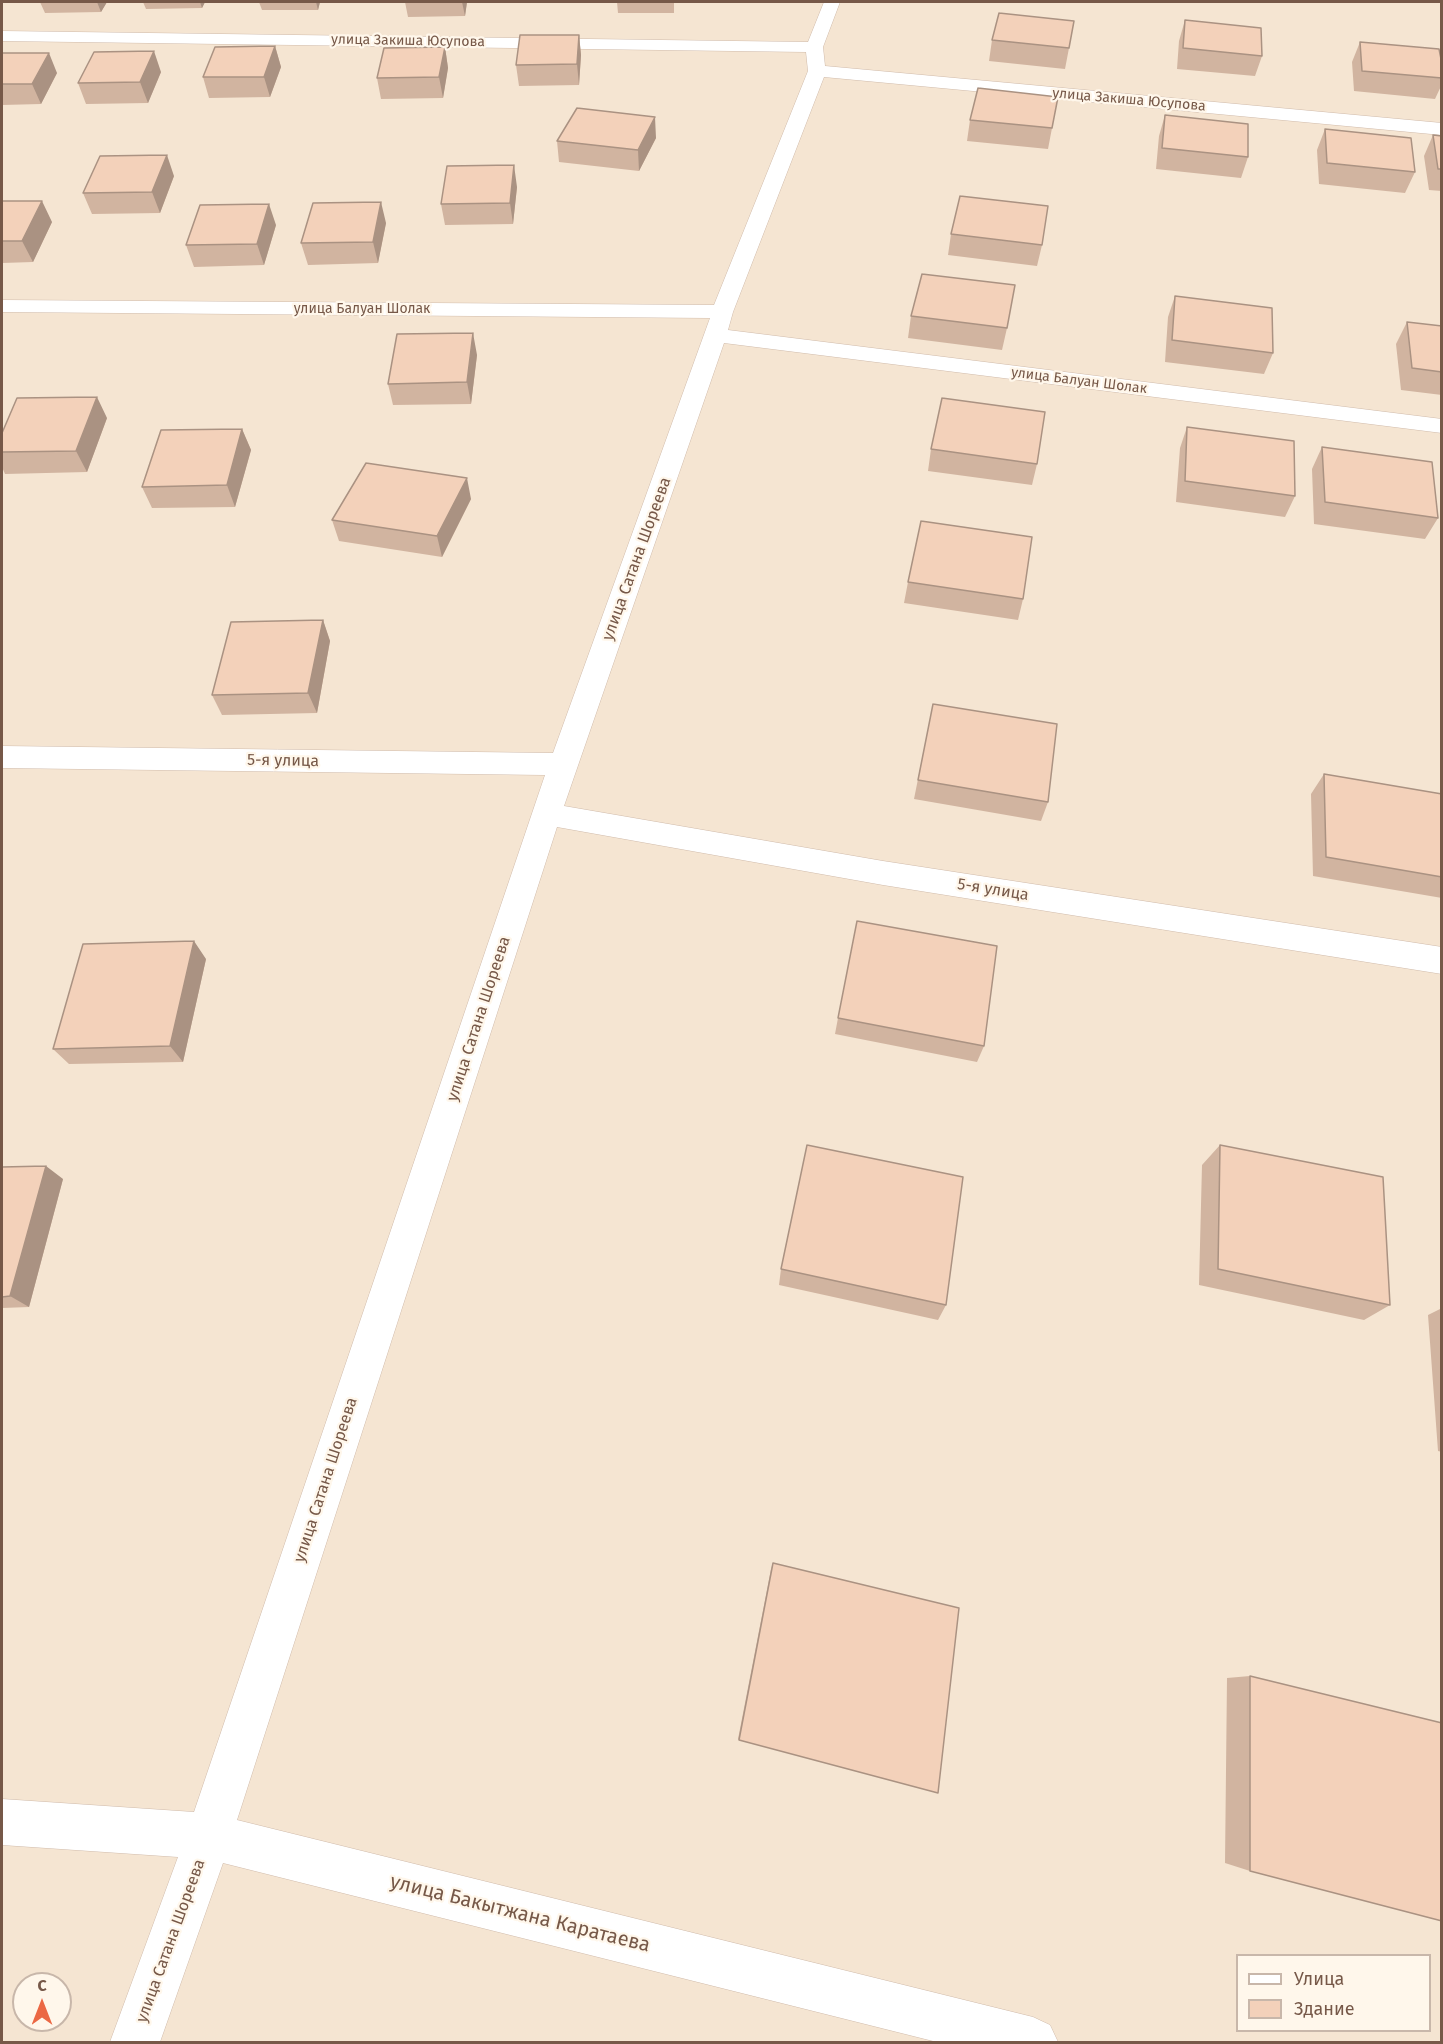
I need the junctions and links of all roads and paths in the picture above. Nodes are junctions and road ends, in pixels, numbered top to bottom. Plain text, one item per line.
1 (832, 2) edge
2 (2, 36) edge
3 (816, 59) junction
4 (1442, 129) edge
5 (2, 306) edge
6 (719, 323) junction
7 (1442, 426) edge
8 (2, 757) edge
9 (564, 764) junction
10 (546, 814) junction
11 (1442, 961) edge
12 (2, 1822) edge
13 (209, 1836) junction
14 (135, 2043) edge
15 (1034, 2043) edge

1 - 3 street, улица Сатана Шореева
2 - 3 street, улица Закиша Юсупова
3 - 4 street, улица Закиша Юсупова
3 - 6 street, улица Сатана Шореева
5 - 6 street, улица Балуан Шолак
6 - 7 street, улица Балуан Шолак
6 - 9 street, улица Сатана Шореева
8 - 9 street, 5-я улица
9 - 10 street, улица Сатана Шореева
10 - 11 street, 5-я улица
10 - 13 street, улица Сатана Шореева
12 - 13 street, улица Бакытжана Каратаева
13 - 14 street, улица Сатана Шореева
13 - 15 street, улица Бакытжана Каратаева

